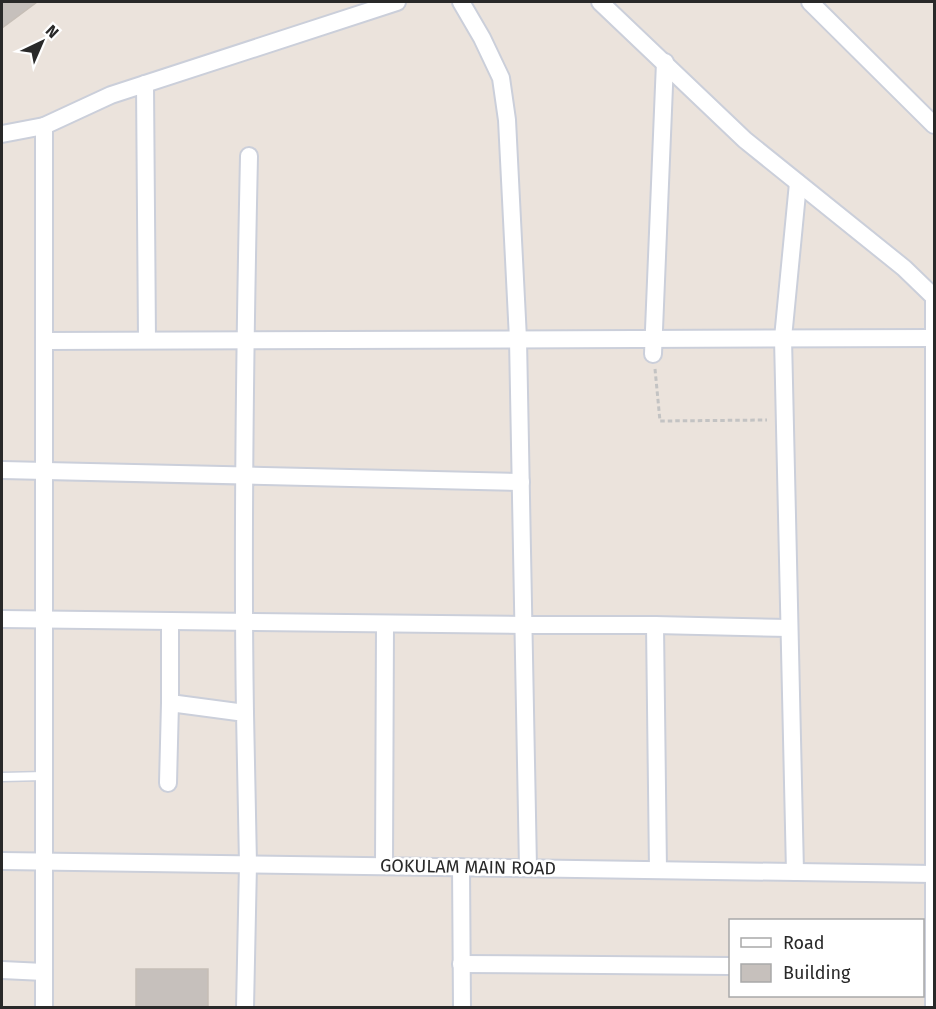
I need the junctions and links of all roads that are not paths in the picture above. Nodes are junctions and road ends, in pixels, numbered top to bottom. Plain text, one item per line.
1 (397, 2) edge
2 (461, 2) edge
3 (600, 2) edge
4 (810, 2) edge
5 (665, 62) junction
6 (145, 84) junction
7 (934, 125) edge
8 (44, 126) junction
9 (2, 134) edge
10 (249, 156) dead end
11 (798, 183) junction
12 (934, 295) edge
13 (783, 338) junction
14 (934, 338) edge
15 (518, 339) junction
16 (147, 340) junction
17 (245, 340) junction
18 (44, 341) junction
19 (653, 347) junction
20 (2, 470) edge
21 (44, 471) junction
22 (244, 474) junction
23 (521, 482) junction
24 (2, 620) edge
25 (44, 620) junction
26 (170, 621) junction
27 (243, 622) junction
28 (385, 624) junction
29 (656, 625) junction
30 (524, 626) junction
31 (789, 628) junction
32 (170, 704) junction
33 (245, 713) junction
34 (44, 776) junction
35 (2, 777) edge
36 (168, 783) dead end
37 (2, 861) edge
38 (44, 861) junction
39 (248, 864) junction
40 (384, 866) junction
41 (461, 867) junction
42 (528, 868) junction
43 (658, 870) junction
44 (795, 872) junction
45 (934, 874) edge
46 (461, 964) junction
47 (729, 966) edge
48 (934, 967) edge
49 (2, 970) edge
50 (44, 972) junction
51 (44, 1008) edge
52 (245, 1008) edge
53 (462, 1008) edge
54 (934, 1008) edge

1 - 6 street
2 - 15 street
3 - 5 street
4 - 7 street
5 - 11 street
5 - 19 street
6 - 8 street
6 - 16 street
8 - 9 street
8 - 18 street
10 - 17 street
11 - 12 street
11 - 13 street
12 - 14 street
13 - 14 street
13 - 19 street
13 - 31 street
14 - 45 street
15 - 17 street
15 - 19 street
15 - 23 street
16 - 17 street
16 - 18 street
17 - 22 street
18 - 21 street
20 - 21 street
21 - 22 street
21 - 25 street
22 - 23 street
22 - 27 street
23 - 30 street
24 - 25 street
25 - 26 street
25 - 34 street
26 - 27 street
26 - 32 street
27 - 28 street
27 - 33 street
28 - 30 street
28 - 40 street
29 - 30 street
29 - 31 street
29 - 43 street
30 - 42 street
31 - 44 street
32 - 33 street
32 - 36 street
33 - 39 street
34 - 35 lane
34 - 38 street
37 - 38 street, GOKULAM MAIN ROAD
38 - 39 street, GOKULAM MAIN ROAD
38 - 50 street
39 - 40 street, GOKULAM MAIN ROAD
39 - 52 street
40 - 41 street, GOKULAM MAIN ROAD
41 - 42 street, GOKULAM MAIN ROAD
41 - 46 street
42 - 43 street, GOKULAM MAIN ROAD
43 - 44 street, GOKULAM MAIN ROAD
44 - 45 street, GOKULAM MAIN ROAD
45 - 48 street
46 - 47 street
46 - 53 street
48 - 54 street
49 - 50 street
50 - 51 street

